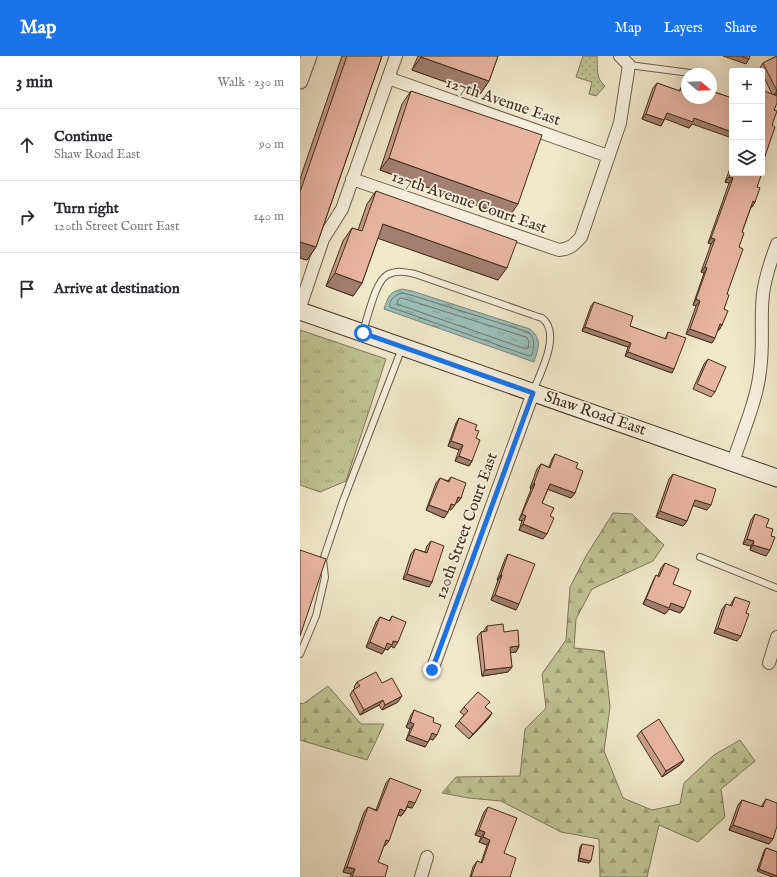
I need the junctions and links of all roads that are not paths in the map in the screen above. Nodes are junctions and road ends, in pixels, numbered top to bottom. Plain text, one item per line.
1 (309, 56) edge
2 (396, 56) edge
3 (625, 60) edge
4 (681, 71) edge
5 (388, 78) junction
6 (300, 81) edge
7 (608, 156) junction
8 (352, 179) junction
9 (777, 244) edge
10 (300, 307) edge
11 (300, 311) edge
12 (363, 333) junction
13 (402, 346) junction
14 (533, 393) junction
15 (733, 462) junction
16 (777, 478) edge
17 (700, 557) dead end
18 (777, 588) edge
19 (777, 637) edge
20 (300, 654) edge
21 (769, 663) dead end
22 (432, 670) dead end
23 (427, 857) dead end
24 (421, 877) edge

1 - 6 street
2 - 5 street
3 - 4 lane
3 - 7 street
5 - 7 street, 127th Avenue East
5 - 8 street
7 - 8 street, 127th Avenue Court East
8 - 10 street
9 - 15 street
11 - 12 main road, Shaw Road East
12 - 13 main road, Shaw Road East
12 - 14 lane
13 - 14 main road, Shaw Road East
13 - 20 lane
14 - 15 main road, Shaw Road East
14 - 22 street, 120th Street Court East
15 - 16 main road, Shaw Road East
17 - 18 lane
19 - 21 street
23 - 24 street

